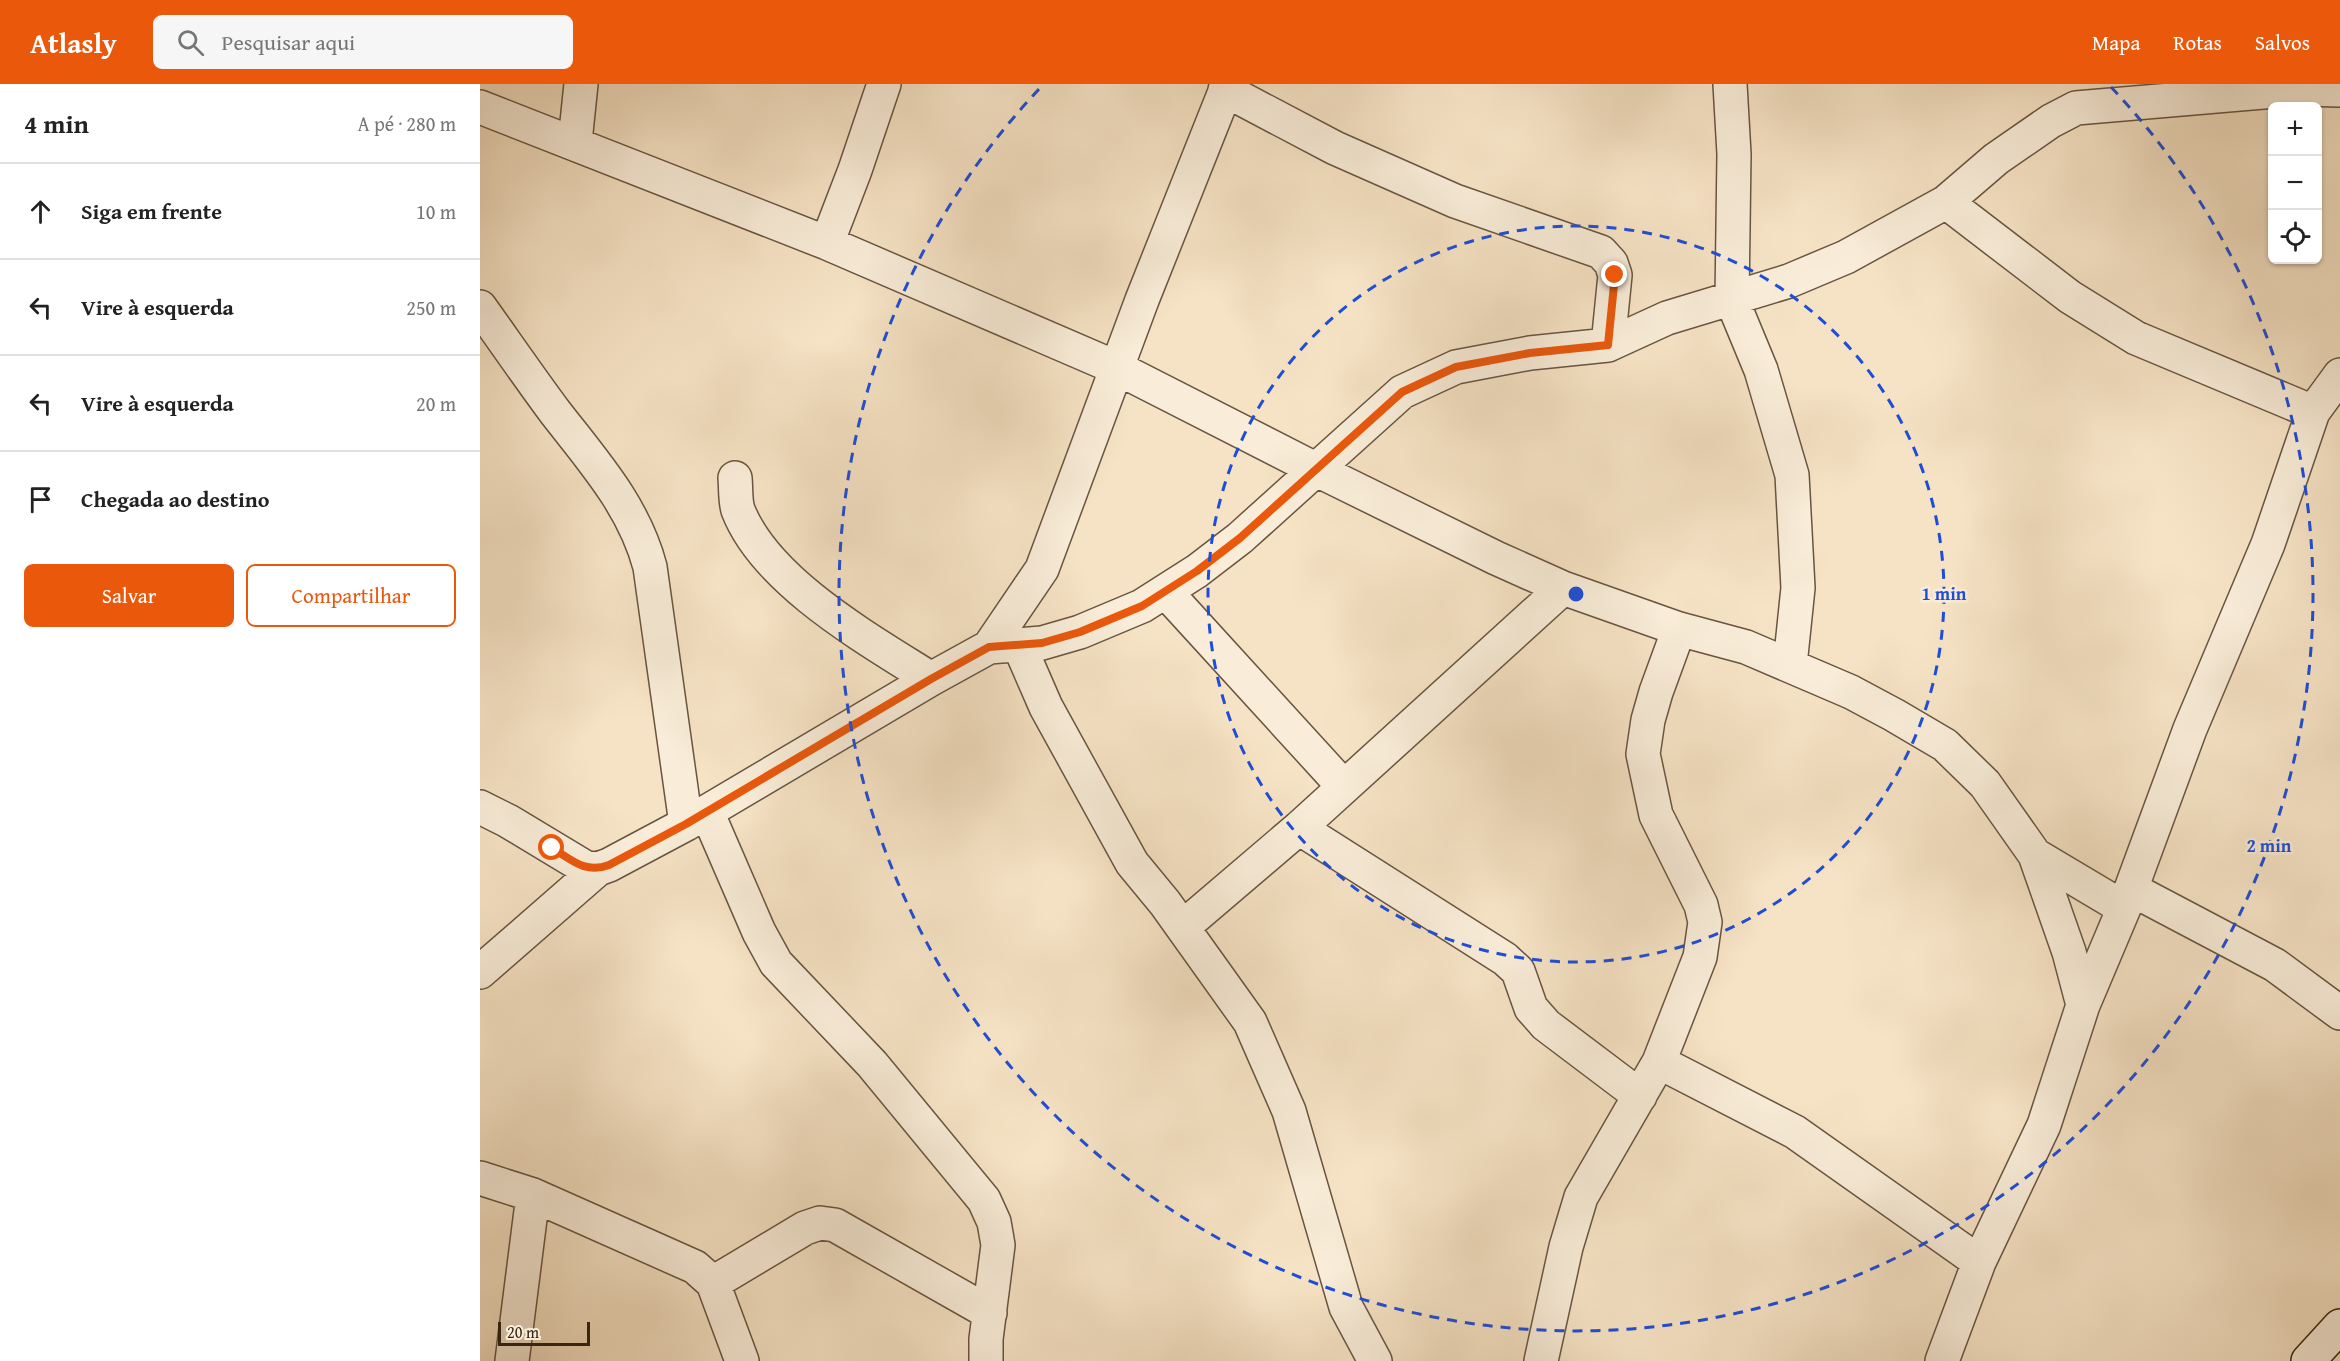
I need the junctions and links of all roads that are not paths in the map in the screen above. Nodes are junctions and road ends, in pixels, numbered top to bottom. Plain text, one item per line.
1 (581, 84) edge
2 (884, 84) edge
3 (1730, 84) edge
4 (1226, 87) edge
5 (2340, 90) edge
6 (2081, 96) edge
7 (480, 106) edge
8 (575, 142) junction
9 (1946, 202) junction
10 (827, 243) junction
11 (1732, 300) junction
12 (480, 307) edge
13 (1608, 345) junction
14 (1117, 368) junction
15 (2340, 375) edge
16 (2313, 412) junction
17 (1315, 469) junction
18 (735, 478) dead end
19 (1563, 588) junction
20 (1166, 592) junction
21 (1679, 629) junction
22 (1004, 646) junction
23 (1790, 665) junction
24 (931, 679) junction
25 (1344, 787) junction
26 (480, 807) edge
27 (696, 818) junction
28 (1299, 828) junction
29 (2035, 855) junction
30 (598, 869) junction
31 (2128, 898) junction
32 (1183, 927) junction
33 (480, 972) edge
34 (2083, 1005) junction
35 (2340, 1013) edge
36 (1659, 1062) junction
37 (1640, 1096) junction
38 (480, 1178) edge
39 (533, 1196) junction
40 (1979, 1262) junction
41 (713, 1283) junction
42 (990, 1313) junction
43 (2340, 1326) edge
44 (512, 1361) edge
45 (742, 1361) edge
46 (987, 1361) edge
47 (1375, 1361) edge
48 (1541, 1361) edge
49 (1942, 1361) edge
50 (2308, 1361) edge

1 - 8 street
2 - 10 street
3 - 11 street
4 - 13 street
4 - 14 street
5 - 6 street
6 - 9 street
7 - 8 street
8 - 10 street
9 - 11 street
9 - 16 street
10 - 14 street
11 - 13 street
11 - 23 street
12 - 27 street
13 - 17 street
14 - 17 street
14 - 22 street
15 - 16 street
16 - 31 street
17 - 19 street
17 - 20 street
18 - 24 street
19 - 21 street
19 - 25 street
20 - 22 street
20 - 25 street
21 - 23 street
21 - 36 street
22 - 24 street
22 - 32 street
23 - 29 street
24 - 27 street
25 - 28 street
26 - 30 street
27 - 30 street
27 - 42 street
28 - 32 street
28 - 37 street
29 - 31 street
29 - 34 street
30 - 33 street
31 - 34 street
31 - 35 street
32 - 47 street
34 - 40 street
36 - 37 street
36 - 40 street
37 - 48 street
38 - 39 street
39 - 41 street
39 - 44 street
40 - 49 street
41 - 42 street
41 - 45 street
42 - 46 street
43 - 50 street

